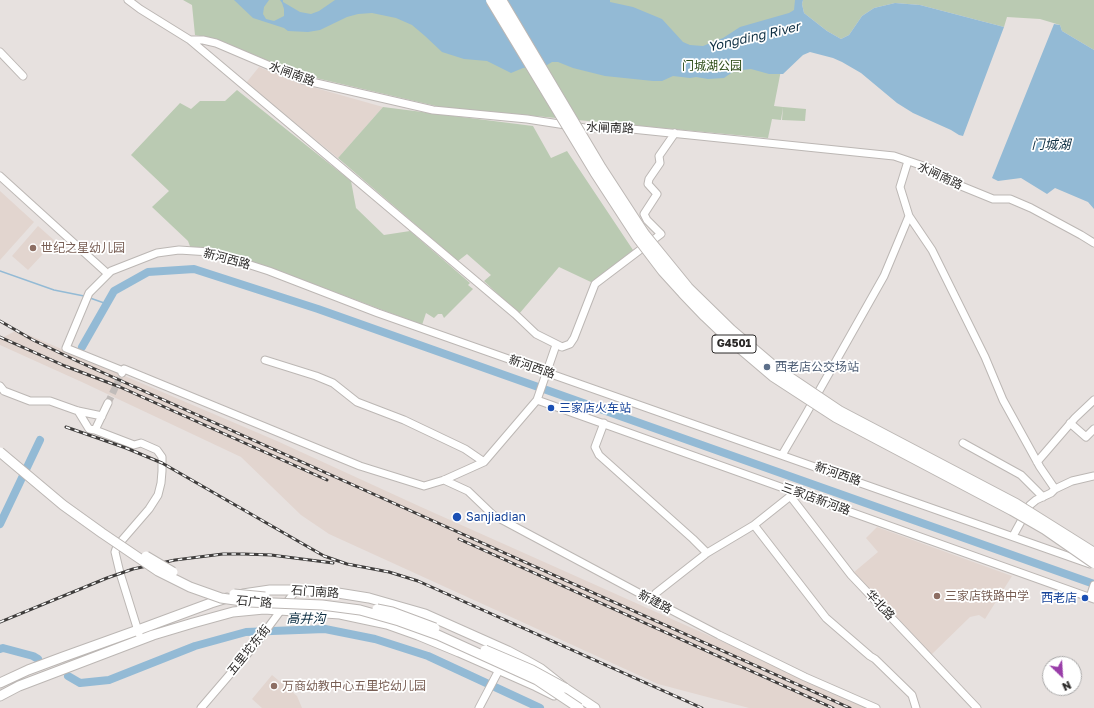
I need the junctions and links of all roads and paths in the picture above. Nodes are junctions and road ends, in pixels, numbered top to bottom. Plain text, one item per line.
1 (128, 0) edge
2 (492, 0) edge
3 (501, 0) edge
4 (190, 40) junction
5 (0, 52) edge
6 (23, 76) dead end
7 (675, 133) junction
8 (908, 161) junction
9 (0, 176) edge
10 (909, 216) junction
11 (1094, 244) edge
12 (108, 274) junction
13 (556, 345) junction
14 (265, 360) dead end
15 (547, 372) junction
16 (0, 386) edge
17 (537, 400) junction
18 (1094, 400) edge
19 (108, 403) tunnel mouth
20 (78, 411) junction
21 (102, 416) junction
22 (604, 423) junction
23 (1070, 423) junction
24 (1094, 429) edge
25 (95, 430) junction
26 (963, 443) dead end
27 (0, 444) edge
28 (0, 452) edge
29 (782, 455) junction
30 (484, 462) junction
31 (1037, 462) junction
32 (1094, 476) edge
33 (444, 480) junction
34 (1055, 489) junction
35 (793, 494) junction
36 (1043, 496) junction
37 (754, 525) junction
38 (1013, 536) junction
39 (707, 553) junction
40 (1094, 553) edge
41 (1094, 564) edge
42 (1094, 585) edge
43 (296, 590) junction
44 (1092, 598) edge
45 (652, 600) junction
46 (281, 610) junction
47 (138, 630) junction
48 (141, 640) junction
49 (497, 674) junction
50 (0, 683) edge
51 (565, 688) junction
52 (0, 696) edge
53 (201, 708) edge
54 (479, 708) edge
55 (579, 708) edge
56 (595, 708) edge
57 (876, 708) edge
58 (916, 708) edge
59 (977, 708) edge

1 - 4 street, 水闸南路
2 - 41 highway, G4501, bridge
3 - 40 highway, G4501, bridge
4 - 7 street, 水闸南路
4 - 13 street
5 - 6 street
7 - 8 street, 水闸南路
7 - 13 street
8 - 10 street
8 - 11 street, 水闸南路
9 - 12 street
10 - 29 street
10 - 31 street
12 - 15 street, 新河西路
12 - 33 street, 新河西路
13 - 15 street
14 - 30 street
15 - 17 street
15 - 29 street, 新河西路
16 - 20 street
17 - 22 street, 三家店新河路
17 - 30 street
18 - 23 street
19 - 21 street
20 - 21 street
20 - 25 street
21 - 25 street
22 - 35 street, 三家店新河路
22 - 39 street
23 - 24 street
23 - 31 street
25 - 47 street
26 - 36 street
27 - 51 main road, 石广路, bridge
28 - 55 main road, 石广路, bridge
29 - 38 street, 新河西路
30 - 33 street
31 - 34 street
32 - 34 street
33 - 45 street, 新建路
34 - 36 street
35 - 37 street
35 - 44 street, 三家店新河路
35 - 59 street, 华北路
36 - 38 street
37 - 39 street
37 - 58 street
38 - 41 street, 新河西路
39 - 45 street
42 - 44 street
43 - 46 street, 五里坨东街
43 - 47 main road, 石门南路
43 - 51 main road, 石门南路
45 - 57 street, 新建路
46 - 48 main road, 石门南路
46 - 49 main road, 石门南路
46 - 53 street, 五里坨东街
47 - 48 street
47 - 50 main road, 石门南路
48 - 52 main road, 石门南路
49 - 54 street
49 - 55 main road, 石门南路
51 - 56 main road, 石门南路

